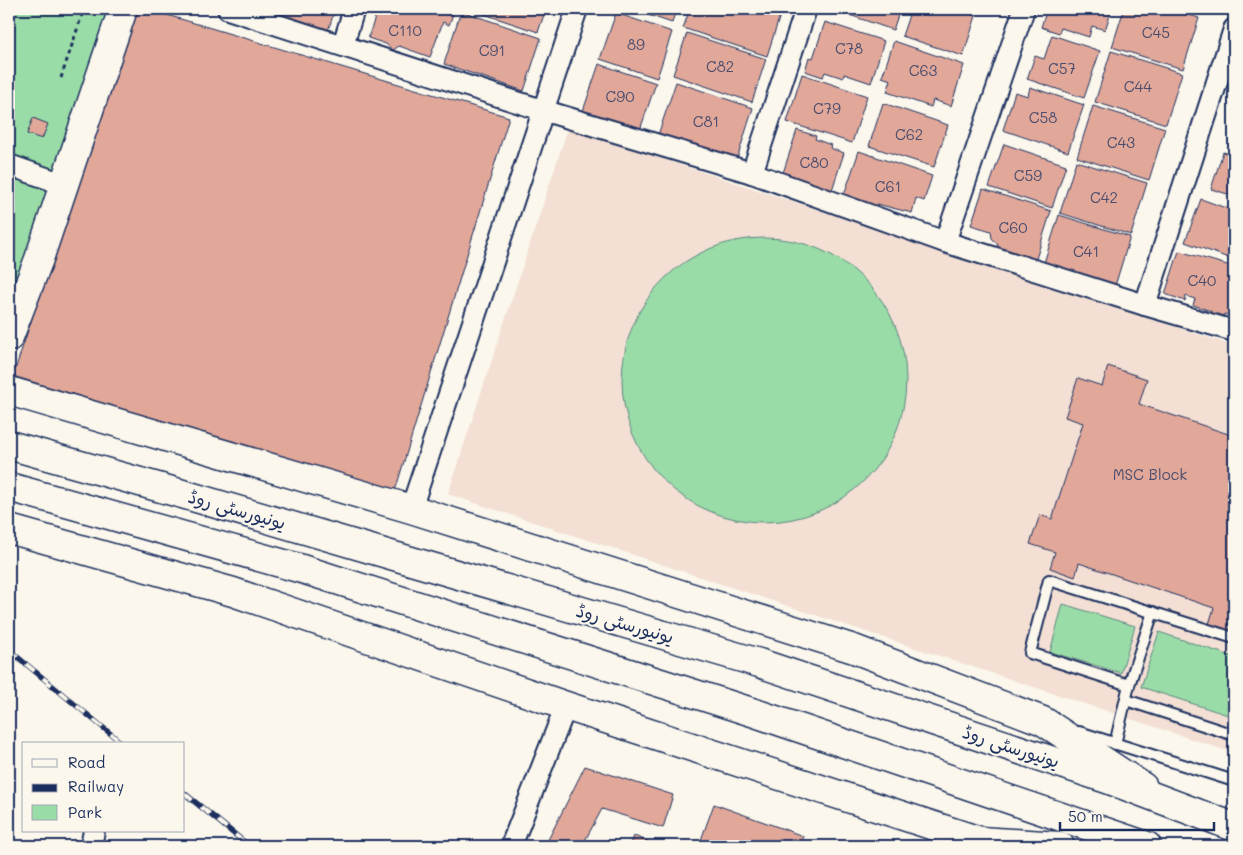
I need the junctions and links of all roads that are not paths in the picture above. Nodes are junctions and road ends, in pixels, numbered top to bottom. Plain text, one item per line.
1 (122, 9) edge
2 (228, 9) edge
3 (354, 9) edge
4 (577, 9) edge
5 (806, 9) edge
6 (1024, 9) edge
7 (1234, 30) edge
8 (342, 45) junction
9 (542, 110) junction
10 (9, 164) edge
11 (752, 173) junction
12 (63, 184) junction
13 (945, 242) junction
14 (1145, 306) junction
15 (1234, 331) edge
16 (9, 337) edge
17 (9, 391) edge
18 (9, 446) edge
19 (9, 487) edge
20 (411, 509) junction
21 (9, 529) edge
22 (1153, 612) junction
23 (1234, 638) edge
24 (1129, 685) junction
25 (1126, 700) junction
26 (566, 706) junction
27 (1042, 721) junction
28 (1234, 735) edge
29 (1115, 744) junction
30 (1234, 781) edge
31 (1168, 803) junction
32 (1234, 827) edge
33 (94, 832) edge
34 (987, 844) edge
35 (91, 846) edge
36 (511, 846) edge
37 (1060, 846) edge
38 (1147, 846) edge

1 - 12 street
2 - 8 street
3 - 8 street
4 - 9 street
5 - 11 street
6 - 13 street
7 - 14 street
8 - 9 street
9 - 11 street
9 - 20 street
10 - 12 street
11 - 13 street
12 - 16 street
13 - 14 street
14 - 15 street
17 - 20 street
18 - 31 street, یونیورسٹی روڈ
19 - 38 street
20 - 27 street
21 - 26 street
22 - 23 lane
22 - 24 lane
22 - 24 lane
24 - 25 lane
25 - 28 lane
25 - 29 lane
26 - 34 street
26 - 36 street
27 - 29 lane
27 - 31 street
29 - 30 lane
31 - 32 street, یونیورسٹی روڈ
33 - 35 street
34 - 37 street

